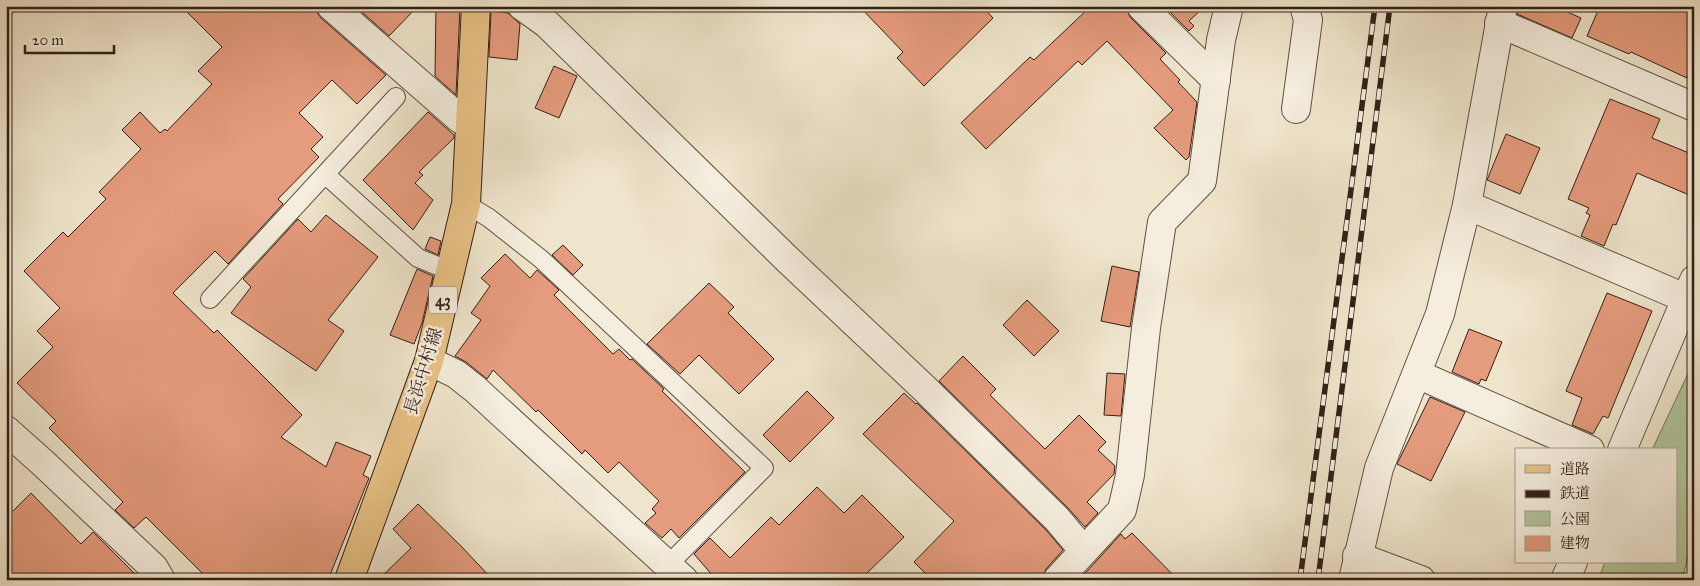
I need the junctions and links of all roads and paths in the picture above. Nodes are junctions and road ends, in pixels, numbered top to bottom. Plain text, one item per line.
1 (331, 6) edge
2 (476, 6) edge
3 (522, 6) edge
4 (1141, 6) edge
5 (1229, 6) edge
6 (1304, 6) edge
7 (1501, 15) edge
8 (1216, 80) junction
9 (396, 97) dead end
10 (1694, 107) edge
11 (1296, 109) dead end
12 (470, 120) junction
13 (326, 175) junction
14 (466, 204) junction
15 (1467, 205) junction
16 (450, 271) junction
17 (1690, 289) edge
18 (210, 299) dead end
19 (429, 361) junction
20 (1417, 374) junction
21 (6, 430) edge
22 (1585, 448) edge
23 (1623, 448) edge
24 (1084, 551) junction
25 (1572, 564) edge
26 (1355, 568) edge
27 (676, 572) edge
28 (161, 580) edge
29 (349, 580) edge
30 (1057, 580) edge
31 (1421, 580) edge
32 (1565, 580) edge

1 - 12 street
2 - 12 main road, 長浜中村線 / 43
3 - 24 street
4 - 8 street
5 - 8 street
6 - 11 street
7 - 10 street
7 - 15 street
8 - 24 street
9 - 13 lane
12 - 14 main road, 長浜中村線 / 43
13 - 16 lane
13 - 18 lane
14 - 16 main road, 長浜中村線 / 43
14 - 27 lane
15 - 17 street
15 - 20 street
16 - 19 main road, 長浜中村線 / 43
17 - 23 street
19 - 27 street
19 - 29 main road, 長浜中村線 / 43
20 - 22 street
20 - 26 street
21 - 28 street
24 - 30 street
25 - 32 street
26 - 31 street

